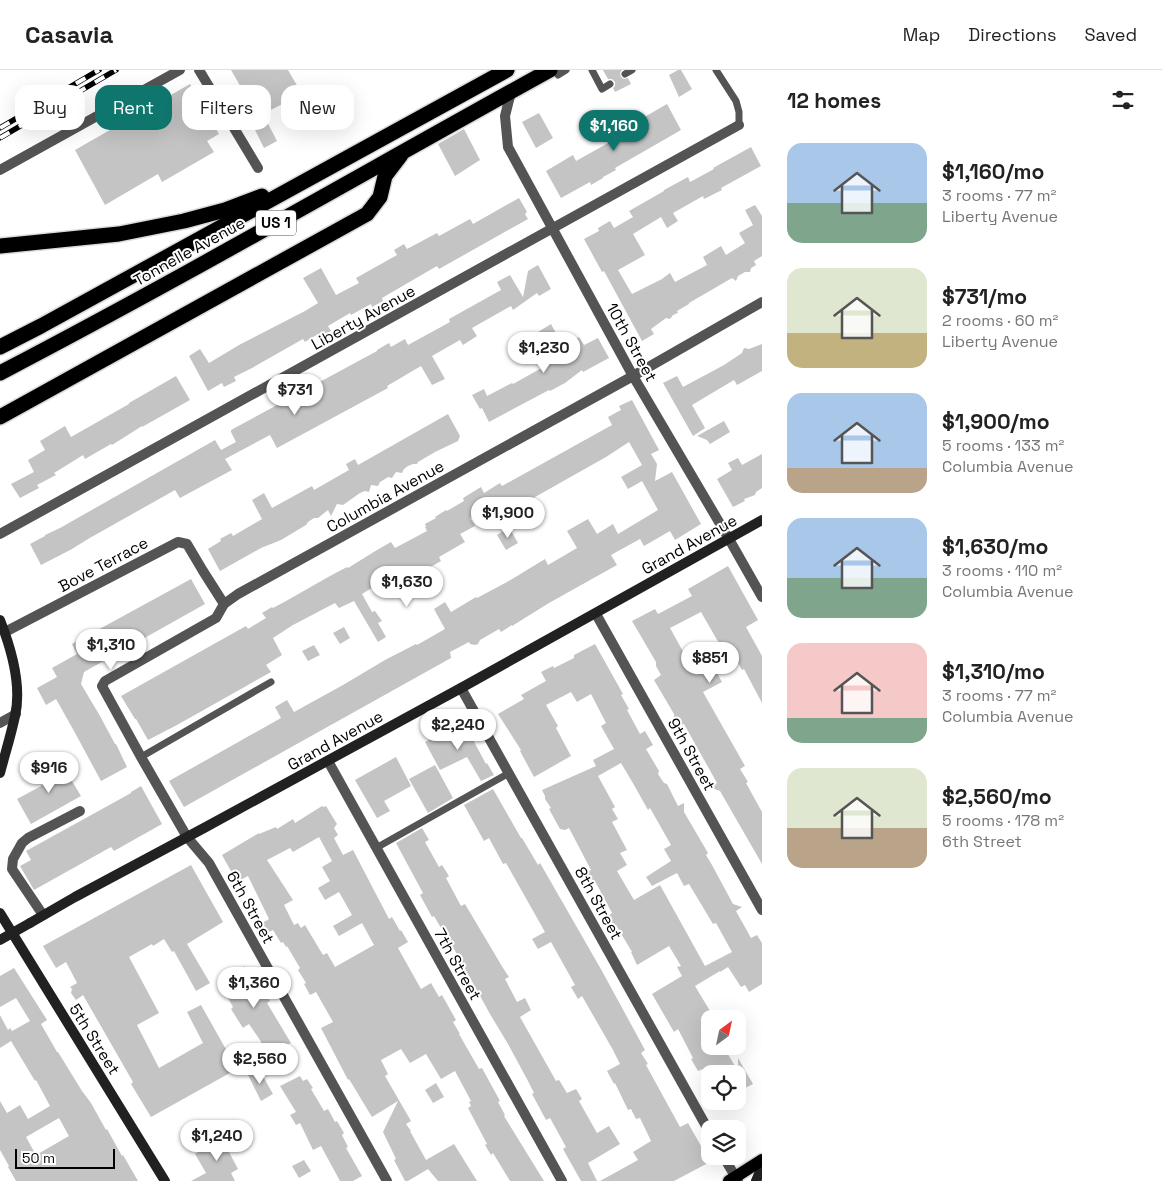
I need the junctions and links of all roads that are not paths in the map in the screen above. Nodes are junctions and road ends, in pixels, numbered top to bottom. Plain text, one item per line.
1 (180, 70) edge
2 (199, 70) edge
3 (507, 70) edge
4 (550, 70) edge
5 (555, 70) edge
6 (566, 70) edge
7 (716, 70) edge
8 (593, 71) edge
9 (610, 84) dead end
10 (511, 92) junction
11 (740, 125) joint
12 (403, 151) junction
13 (258, 168) dead end
14 (0, 170) edge
15 (292, 188) junction
16 (552, 229) junction
17 (0, 246) edge
18 (762, 302) edge
19 (4, 343) edge
20 (0, 373) edge
21 (633, 376) junction
22 (0, 417) edge
23 (762, 520) edge
24 (0, 534) edge
25 (729, 538) junction
26 (762, 597) edge
27 (224, 604) junction
28 (596, 614) junction
29 (0, 620) edge
30 (5, 632) junction
31 (271, 682) dead end
32 (461, 688) junction
33 (16, 714) junction
34 (0, 724) edge
35 (141, 757) junction
36 (328, 761) junction
37 (0, 773) edge
38 (509, 773) junction
39 (80, 810) dead end
40 (187, 837) junction
41 (376, 848) junction
42 (762, 910) edge
43 (0, 913) edge
44 (43, 915) junction
45 (0, 940) edge
46 (703, 1120) edge
47 (762, 1160) edge
48 (727, 1165) edge
49 (762, 1167) edge
50 (734, 1180) edge
51 (165, 1181) edge
52 (387, 1181) edge
53 (562, 1181) edge
54 (756, 1181) edge

1 - 14 street
2 - 13 street
3 - 15 highway, Tonnelle Avenue / US 1
4 - 10 highway, Tonnelle Avenue / US 1
5 - 6 lane
7 - 11 lane
8 - 9 lane
10 - 12 highway, Tonnelle Avenue / US 1
10 - 16 street, 10th Street
11 - 16 street, Liberty Avenue
12 - 20 highway, Tonnelle Avenue / US 1
12 - 22 highway
15 - 17 highway
15 - 19 highway, Tonnelle Avenue / US 1
16 - 21 street, 10th Street
16 - 24 street, Liberty Avenue
18 - 21 street, Columbia Avenue
21 - 25 street, 10th Street
21 - 27 street, Columbia Avenue
23 - 25 street, Grand Avenue
25 - 26 street, 10th Street
25 - 28 street, Grand Avenue
27 - 30 street, Bove Terrace
27 - 35 street, Columbia Avenue
28 - 32 street, Grand Avenue
28 - 42 street, 9th Street
29 - 30 street
30 - 33 street
31 - 35 lane
32 - 36 street, Grand Avenue
32 - 38 street, 8th Street
33 - 34 street
33 - 37 street
35 - 40 street, 6th Street
36 - 40 street, Grand Avenue
36 - 41 street, 7th Street
38 - 41 lane
38 - 46 street, 8th Street
39 - 44 street
40 - 44 street, Grand Avenue
40 - 52 street, 6th Street
41 - 53 street, 7th Street
43 - 51 street, 5th Street
44 - 45 street, Grand Avenue, bridge
47 - 50 main road
48 - 50 street
49 - 54 street

